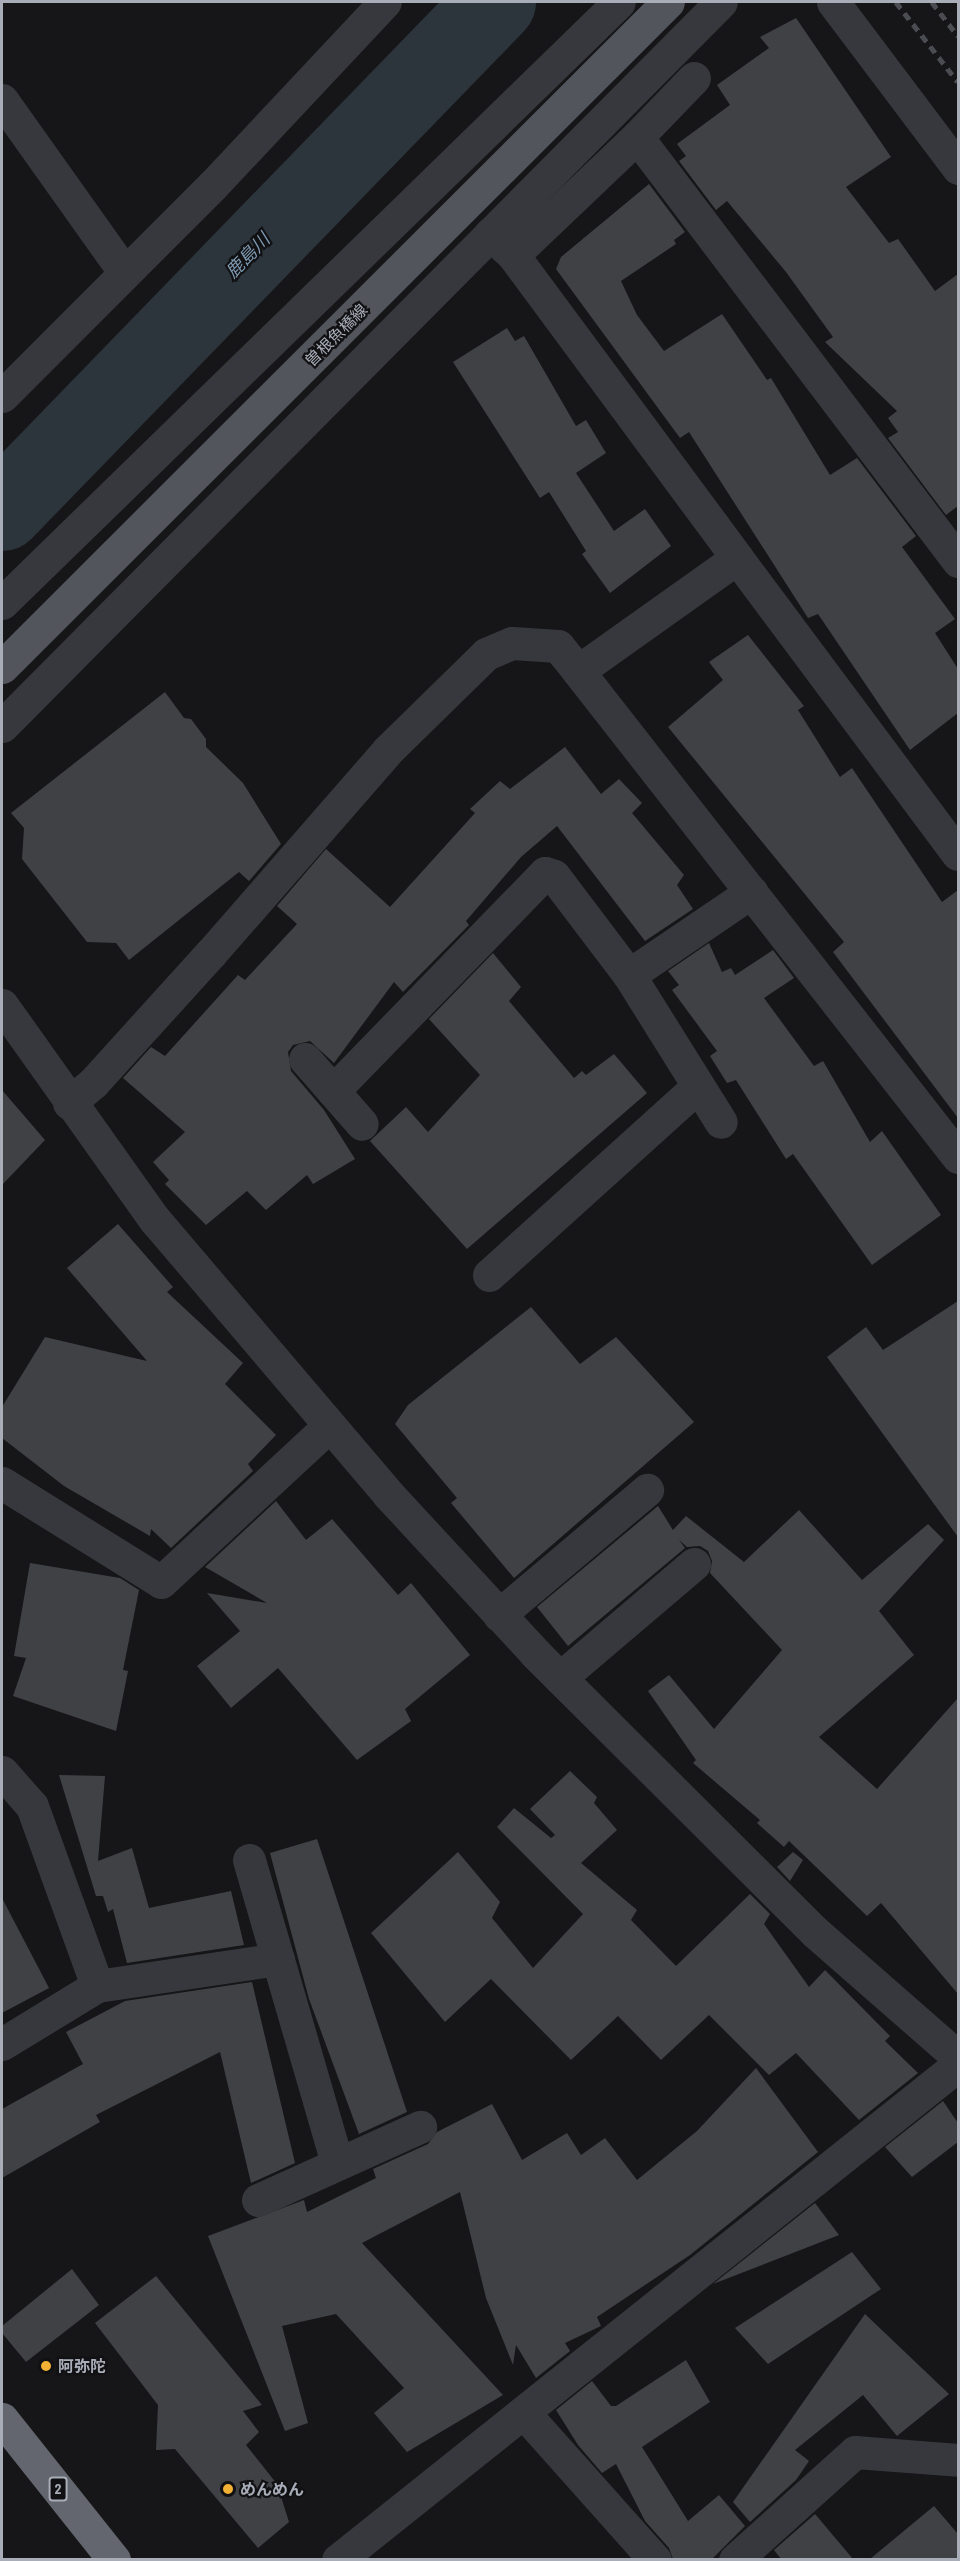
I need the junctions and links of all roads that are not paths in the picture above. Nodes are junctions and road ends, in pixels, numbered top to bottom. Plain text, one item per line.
1 (386, 2) edge
2 (619, 2) edge
3 (668, 2) edge
4 (721, 2) edge
5 (833, 2) edge
6 (694, 78) dead end
7 (2, 100) edge
8 (638, 137) junction
9 (958, 168) edge
10 (501, 244) junction
11 (125, 273) junction
12 (2, 396) edge
13 (737, 558) junction
14 (958, 561) edge
15 (2, 603) edge
16 (2, 667) edge
17 (578, 671) junction
18 (2, 726) edge
19 (956, 845) edge
20 (751, 892) junction
21 (629, 975) junction
22 (2, 1005) edge
23 (305, 1059) dead end
24 (698, 1086) junction
25 (333, 1091) junction
26 (69, 1103) junction
27 (721, 1122) dead end
28 (362, 1125) dead end
29 (958, 1157) edge
30 (489, 1275) dead end
31 (330, 1426) junction
32 (2, 1483) edge
33 (647, 1490) dead end
34 (694, 1564) dead end
35 (499, 1615) junction
36 (560, 1678) junction
37 (2, 1772) edge
38 (249, 1860) dead end
39 (278, 1959) junction
40 (97, 1986) junction
41 (2, 2044) edge
42 (958, 2057) edge
43 (958, 2065) edge
44 (420, 2127) dead end
45 (337, 2163) junction
46 (258, 2200) dead end
47 (524, 2413) junction
48 (2, 2419) edge
49 (958, 2460) edge
50 (114, 2559) edge
51 (338, 2559) edge
52 (655, 2559) edge
53 (735, 2559) edge

1 - 11 street
2 - 15 street
3 - 16 main road, 曽根魚橋線
4 - 10 street
5 - 9 street
6 - 8 street
7 - 11 street
8 - 10 street
8 - 14 street
10 - 13 street
10 - 18 street
11 - 12 street
13 - 17 street
13 - 19 street
17 - 20 street
17 - 26 street
20 - 21 street
20 - 29 street
21 - 24 street
21 - 25 street
22 - 26 street
23 - 25 street
24 - 27 street
24 - 30 street
25 - 28 street
26 - 31 street
31 - 32 street
31 - 35 street
33 - 35 street
34 - 36 street
35 - 36 street
36 - 42 street
37 - 40 street
38 - 39 street
39 - 40 street
39 - 45 street
40 - 41 street
43 - 47 street
44 - 45 street
45 - 46 street
47 - 51 street
47 - 52 street
48 - 50 highway, 2
49 - 53 street

